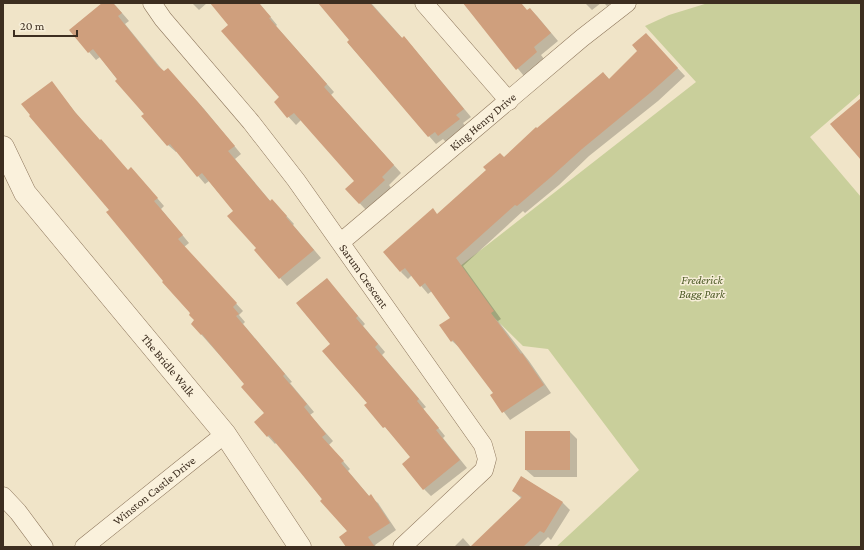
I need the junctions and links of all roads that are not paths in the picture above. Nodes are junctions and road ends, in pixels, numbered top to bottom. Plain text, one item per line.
1 (152, 3) edge
2 (424, 3) edge
3 (627, 3) edge
4 (509, 100) junction
5 (3, 147) edge
6 (3, 177) edge
7 (25, 193) junction
8 (341, 242) junction
9 (225, 434) junction
10 (3, 496) edge
11 (44, 547) edge
12 (84, 547) edge
13 (300, 547) edge
14 (402, 547) edge

1 - 8 street, Sarum Crescent
2 - 4 street
3 - 4 street, King Henry Drive
4 - 8 street, King Henry Drive
5 - 7 street, The Bridle Walk
6 - 7 street, The Bridle Walk
7 - 9 street, The Bridle Walk
8 - 14 street, Sarum Crescent
9 - 12 street, Winston Castle Drive
9 - 13 street, The Bridle Walk
10 - 11 street

